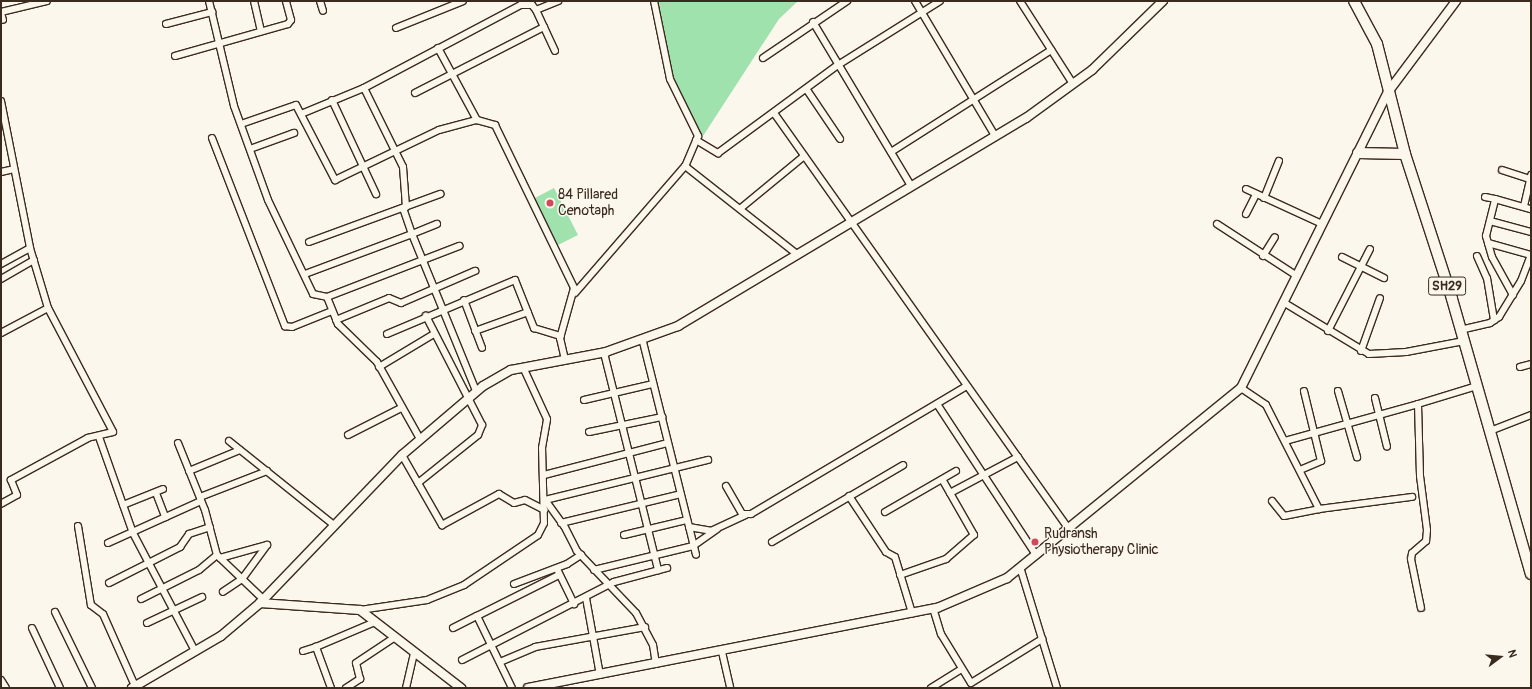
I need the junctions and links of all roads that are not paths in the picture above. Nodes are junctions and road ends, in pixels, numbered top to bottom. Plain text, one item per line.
1 (46, 1) edge
2 (209, 1) edge
3 (254, 1) edge
4 (286, 1) edge
5 (320, 1) edge
6 (463, 1) edge
7 (558, 1) edge
8 (654, 1) edge
9 (847, 1) edge
10 (915, 1) edge
11 (940, 1) edge
12 (1020, 1) edge
13 (1163, 1) edge
14 (1354, 1) edge
15 (1456, 1) edge
16 (536, 10) junction
17 (323, 11) dead end
18 (212, 12) junction
19 (922, 12) junction
20 (1, 13) edge
21 (3, 20) dead end
22 (813, 22) junction
23 (166, 24) dead end
24 (544, 27) junction
25 (396, 28) dead end
26 (261, 31) junction
27 (219, 43) junction
28 (438, 48) junction
29 (1051, 50) junction
30 (555, 52) dead end
31 (174, 56) dead end
32 (763, 58) dead end
33 (838, 65) junction
34 (452, 74) junction
35 (1073, 84) junction
36 (364, 88) junction
37 (807, 90) junction
38 (1388, 92) junction
39 (415, 93) dead end
40 (332, 100) junction
41 (973, 100) junction
42 (1, 101) edge
43 (774, 113) junction
44 (301, 114) junction
45 (477, 120) junction
46 (241, 124) junction
47 (4, 130) edge
48 (294, 133) dead end
49 (995, 136) junction
50 (212, 138) dead end
51 (840, 139) dead end
52 (696, 140) junction
53 (250, 149) junction
54 (395, 152) junction
55 (891, 152) junction
56 (1358, 153) junction
57 (1405, 154) junction
58 (804, 156) junction
59 (1279, 161) dead end
60 (685, 166) junction
61 (364, 167) junction
62 (14, 169) junction
63 (1502, 170) dead end
64 (1, 172) edge
65 (1530, 177) edge
66 (911, 186) junction
67 (1246, 190) dead end
68 (376, 194) dead end
69 (440, 194) dead end
70 (1256, 194) junction
71 (1485, 197) dead end
72 (1264, 198) junction
73 (1495, 199) junction
74 (1524, 206) junction
75 (405, 207) junction
76 (741, 208) junction
77 (1531, 209) edge
78 (1246, 214) dead end
79 (1490, 221) junction
80 (850, 222) junction
81 (438, 224) dead end
82 (1217, 224) dead end
83 (1322, 224) junction
84 (1531, 232) edge
85 (412, 234) junction
86 (1275, 237) dead end
87 (309, 242) dead end
88 (1488, 242) junction
89 (459, 246) dead end
90 (30, 248) junction
91 (1370, 249) dead end
92 (797, 254) junction
93 (1531, 255) edge
94 (1263, 256) junction
95 (1477, 256) dead end
96 (1342, 257) dead end
97 (34, 260) junction
98 (423, 260) junction
99 (1, 264) edge
100 (1361, 267) junction
101 (475, 272) dead end
102 (304, 274) junction
103 (1297, 276) junction
104 (1384, 278) dead end
105 (1, 279) edge
106 (434, 289) junction
107 (575, 293) junction
108 (1513, 295) junction
109 (327, 297) junction
110 (1380, 298) dead end
111 (464, 300) junction
112 (1284, 302) junction
113 (48, 308) junction
114 (441, 310) junction
115 (332, 311) junction
116 (528, 312) junction
117 (426, 316) junction
118 (336, 320) junction
119 (1494, 320) junction
120 (1460, 330) junction
121 (475, 331) junction
122 (1328, 331) junction
123 (1, 333) edge
124 (387, 334) dead end
125 (434, 334) junction
126 (560, 336) junction
127 (1464, 341) junction
128 (643, 342) junction
129 (482, 348) dead end
130 (1361, 351) junction
131 (604, 352) junction
132 (565, 360) junction
133 (1531, 364) edge
134 (379, 366) junction
135 (523, 367) junction
136 (1520, 367) dead end
137 (653, 384) junction
138 (967, 386) junction
139 (1477, 386) junction
140 (1241, 388) junction
141 (1304, 391) dead end
142 (614, 392) junction
143 (1338, 392) dead end
144 (472, 394) junction
145 (1375, 398) dead end
146 (584, 400) dead end
147 (937, 404) junction
148 (1418, 404) junction
149 (401, 408) junction
150 (1380, 415) junction
151 (1531, 415) edge
152 (662, 417) junction
153 (1346, 423) junction
154 (622, 425) junction
155 (1490, 431) junction
156 (589, 432) dead end
157 (1316, 432) junction
158 (348, 436) dead end
159 (99, 437) junction
160 (420, 438) junction
161 (1285, 440) junction
162 (229, 441) dead end
163 (178, 443) dead end
164 (668, 444) junction
165 (1387, 447) dead end
166 (240, 450) junction
167 (629, 454) junction
168 (402, 455) junction
169 (1018, 457) junction
170 (1356, 457) dead end
171 (708, 460) dead end
172 (903, 465) dead end
173 (674, 469) junction
174 (1300, 470) junction
175 (189, 471) junction
176 (267, 471) junction
177 (956, 471) dead end
178 (544, 474) junction
179 (984, 476) junction
180 (636, 479) junction
181 (942, 479) junction
182 (418, 484) junction
183 (726, 486) dead end
184 (163, 489) dead end
185 (156, 492) junction
186 (950, 493) junction
187 (681, 494) junction
188 (849, 496) junction
189 (1412, 497) dead end
190 (201, 499) junction
191 (545, 500) junction
192 (1272, 501) dead end
193 (1, 504) edge
194 (642, 505) junction
195 (123, 506) junction
196 (1319, 509) junction
197 (545, 510) junction
198 (885, 512) dead end
199 (746, 515) junction
200 (165, 517) junction
201 (561, 523) junction
202 (688, 523) junction
203 (334, 525) junction
204 (78, 526) dead end
205 (210, 527) junction
206 (1068, 528) junction
207 (649, 529) junction
208 (717, 529) junction
209 (133, 533) junction
210 (624, 535) dead end
211 (772, 542) dead end
212 (108, 543) dead end
213 (693, 546) junction
214 (1036, 554) junction
215 (581, 555) junction
216 (655, 555) junction
217 (219, 556) junction
218 (696, 556) dead end
219 (148, 563) junction
220 (1020, 567) junction
221 (556, 568) junction
222 (667, 568) dead end
223 (594, 570) junction
224 (658, 570) junction
225 (1531, 574) edge
226 (560, 575) junction
227 (900, 576) junction
228 (242, 579) junction
229 (109, 582) dead end
230 (514, 584) dead end
231 (608, 585) junction
232 (162, 588) junction
233 (223, 592) dead end
234 (202, 597) dead end
235 (586, 598) junction
236 (141, 599) dead end
237 (262, 601) junction
238 (574, 604) junction
239 (933, 608) junction
240 (1421, 608) dead end
241 (173, 609) junction
242 (360, 610) junction
243 (55, 612) dead end
244 (912, 613) junction
245 (477, 616) junction
246 (375, 622) junction
247 (147, 623) dead end
248 (645, 627) junction
249 (32, 628) dead end
250 (453, 628) dead end
251 (593, 636) junction
252 (395, 637) junction
253 (1042, 639) junction
254 (491, 646) junction
255 (316, 647) junction
256 (195, 651) junction
257 (303, 651) dead end
258 (414, 652) junction
259 (722, 652) junction
260 (462, 660) dead end
261 (500, 662) junction
262 (656, 664) junction
263 (962, 669) junction
264 (600, 675) junction
265 (1, 680) edge
266 (134, 687) edge
267 (6, 688) edge
268 (60, 688) edge
269 (92, 688) edge
270 (331, 688) edge
271 (346, 688) edge
272 (406, 688) edge
273 (461, 688) edge
274 (512, 688) edge
275 (528, 688) edge
276 (730, 688) edge
277 (931, 688) edge
278 (1057, 688) edge

1 - 20 street
2 - 18 street
3 - 26 street
4 - 26 street
5 - 17 street
6 - 25 street
7 - 16 street
8 - 52 street
9 - 22 street
10 - 19 street
11 - 19 street
12 - 29 street
13 - 35 street
14 - 38 main road, SH29
15 - 38 street
16 - 24 street
16 - 28 street
18 - 23 street
18 - 27 street
19 - 33 street
19 - 41 street
20 - 21 street
22 - 32 street
22 - 33 street
24 - 30 street
24 - 34 street
26 - 27 street
27 - 31 street
27 - 46 street
28 - 34 street
28 - 36 street
29 - 35 street
29 - 41 street
33 - 37 street
33 - 55 street
34 - 39 street
34 - 45 street
35 - 49 street
36 - 40 street
36 - 54 street
37 - 43 street
37 - 51 street
38 - 56 street
38 - 57 main road, SH29
40 - 44 street
40 - 61 street
41 - 49 street
41 - 55 street
42 - 47 street
43 - 52 street
43 - 58 street
44 - 46 street
44 - 61 street
45 - 54 street
45 - 107 street
46 - 53 street
47 - 62 street
48 - 53 street
49 - 66 street
50 - 115 street
52 - 60 street
53 - 102 street
54 - 61 street
54 - 75 street
55 - 66 street
56 - 57 main road
56 - 83 street
57 - 120 main road, SH29
58 - 76 street
58 - 80 street
59 - 72 street
60 - 76 street
60 - 107 street
61 - 68 street
62 - 64 street
62 - 90 street
63 - 65 street
65 - 74 street
66 - 80 street
67 - 70 street
69 - 75 street
70 - 72 street
70 - 78 street
71 - 73 street
72 - 83 street
73 - 74 street
73 - 79 street
74 - 77 street
75 - 85 street
75 - 87 street
76 - 92 street
79 - 84 street
79 - 88 street
80 - 92 street
80 - 138 street
81 - 85 street
82 - 94 street
83 - 103 street
85 - 98 street
85 - 102 street
86 - 94 street
88 - 93 street
88 - 108 street
89 - 98 street
90 - 97 street
90 - 99 street
91 - 100 street
92 - 128 street
93 - 108 street
94 - 103 street
95 - 119 street
96 - 100 street
97 - 105 street
97 - 113 street
98 - 106 street
98 - 109 street
100 - 104 street
100 - 122 street
101 - 106 street
102 - 109 street
103 - 112 street
106 - 114 street
106 - 118 street
107 - 126 street
108 - 119 street
109 - 115 street
110 - 130 street
111 - 114 street
111 - 116 street
111 - 121 street
112 - 122 street
112 - 140 street
113 - 123 street
113 - 159 street
114 - 117 street
114 - 144 street
115 - 118 street
116 - 121 street
116 - 126 street
117 - 124 street
117 - 125 street
118 - 134 street
119 - 120 street
120 - 127 main road, SH29
121 - 129 street
122 - 130 street
125 - 134 street
125 - 144 street
126 - 132 street
127 - 130 street
127 - 139 main road, SH29
128 - 131 street
128 - 137 street
131 - 132 street
131 - 142 street
132 - 135 street
133 - 136 street
134 - 149 street
135 - 144 street
135 - 178 street
137 - 142 street
137 - 152 street
138 - 147 street
138 - 169 street
139 - 148 street
139 - 155 main road, SH29
140 - 161 street
140 - 206 street
141 - 157 street
142 - 146 street
142 - 154 street
143 - 153 street
144 - 160 street
144 - 182 street
145 - 150 street
147 - 179 street
147 - 199 street
148 - 150 street
148 - 240 street
149 - 158 street
149 - 160 street
150 - 153 street
150 - 165 street
151 - 155 street
152 - 154 street
152 - 164 street
153 - 157 street
153 - 170 street
154 - 156 street
154 - 167 street
155 - 225 main road, SH29
157 - 161 street
157 - 174 street
159 - 193 street
159 - 195 street
160 - 168 street
161 - 174 street
162 - 166 street
163 - 175 street
164 - 167 street
164 - 173 street
166 - 175 street
166 - 176 street
167 - 178 street
167 - 180 street
168 - 182 street
168 - 203 street
169 - 179 street
169 - 206 street
171 - 173 street
172 - 188 street
173 - 180 street
173 - 187 street
174 - 196 street
175 - 190 street
176 - 190 street
176 - 203 street
177 - 181 street
178 - 191 street
179 - 186 street
179 - 214 street
180 - 191 street
180 - 194 street
181 - 186 street
181 - 198 street
182 - 197 street
183 - 199 street
184 - 185 street
185 - 195 street
185 - 200 street
186 - 227 street
187 - 194 street
187 - 202 street
188 - 211 street
188 - 227 street
189 - 196 street
190 - 200 street
190 - 205 street
191 - 197 street
191 - 201 street
192 - 196 street
194 - 201 street
194 - 207 street
195 - 209 street
197 - 242 street
199 - 208 street
200 - 209 street
201 - 215 street
202 - 207 street
202 - 208 street
202 - 213 street
203 - 237 street
204 - 266 street
205 - 217 street
205 - 219 street
206 - 214 street
207 - 210 street
207 - 216 street
208 - 213 street
209 - 212 street
209 - 219 street
213 - 216 street
213 - 218 street
214 - 220 street
215 - 221 street
215 - 223 street
216 - 223 street
216 - 224 street
217 - 228 street
217 - 228 street
217 - 232 street
219 - 229 street
219 - 232 street
220 - 239 street
220 - 253 street
221 - 226 street
221 - 230 street
222 - 224 street
223 - 231 street
224 - 231 street
226 - 238 street
226 - 245 street
227 - 244 street
228 - 233 street
228 - 237 street
231 - 235 street
231 - 248 street
232 - 236 street
232 - 241 street
234 - 241 street
235 - 238 street
235 - 251 street
237 - 242 street
237 - 256 street
238 - 254 street
239 - 244 street
239 - 263 street
241 - 247 street
241 - 256 street
242 - 246 street
243 - 269 street
244 - 259 street
245 - 250 street
245 - 254 street
246 - 252 street
246 - 255 street
248 - 251 street
248 - 262 street
249 - 268 street
251 - 261 street
251 - 264 street
252 - 258 street
252 - 271 street
253 - 263 street
253 - 278 street
254 - 260 street
254 - 261 street
255 - 257 street
255 - 270 street
256 - 266 street
258 - 272 street
258 - 273 street
259 - 262 street
259 - 276 street
261 - 274 street
262 - 264 street
263 - 277 street
264 - 275 street
265 - 267 street

